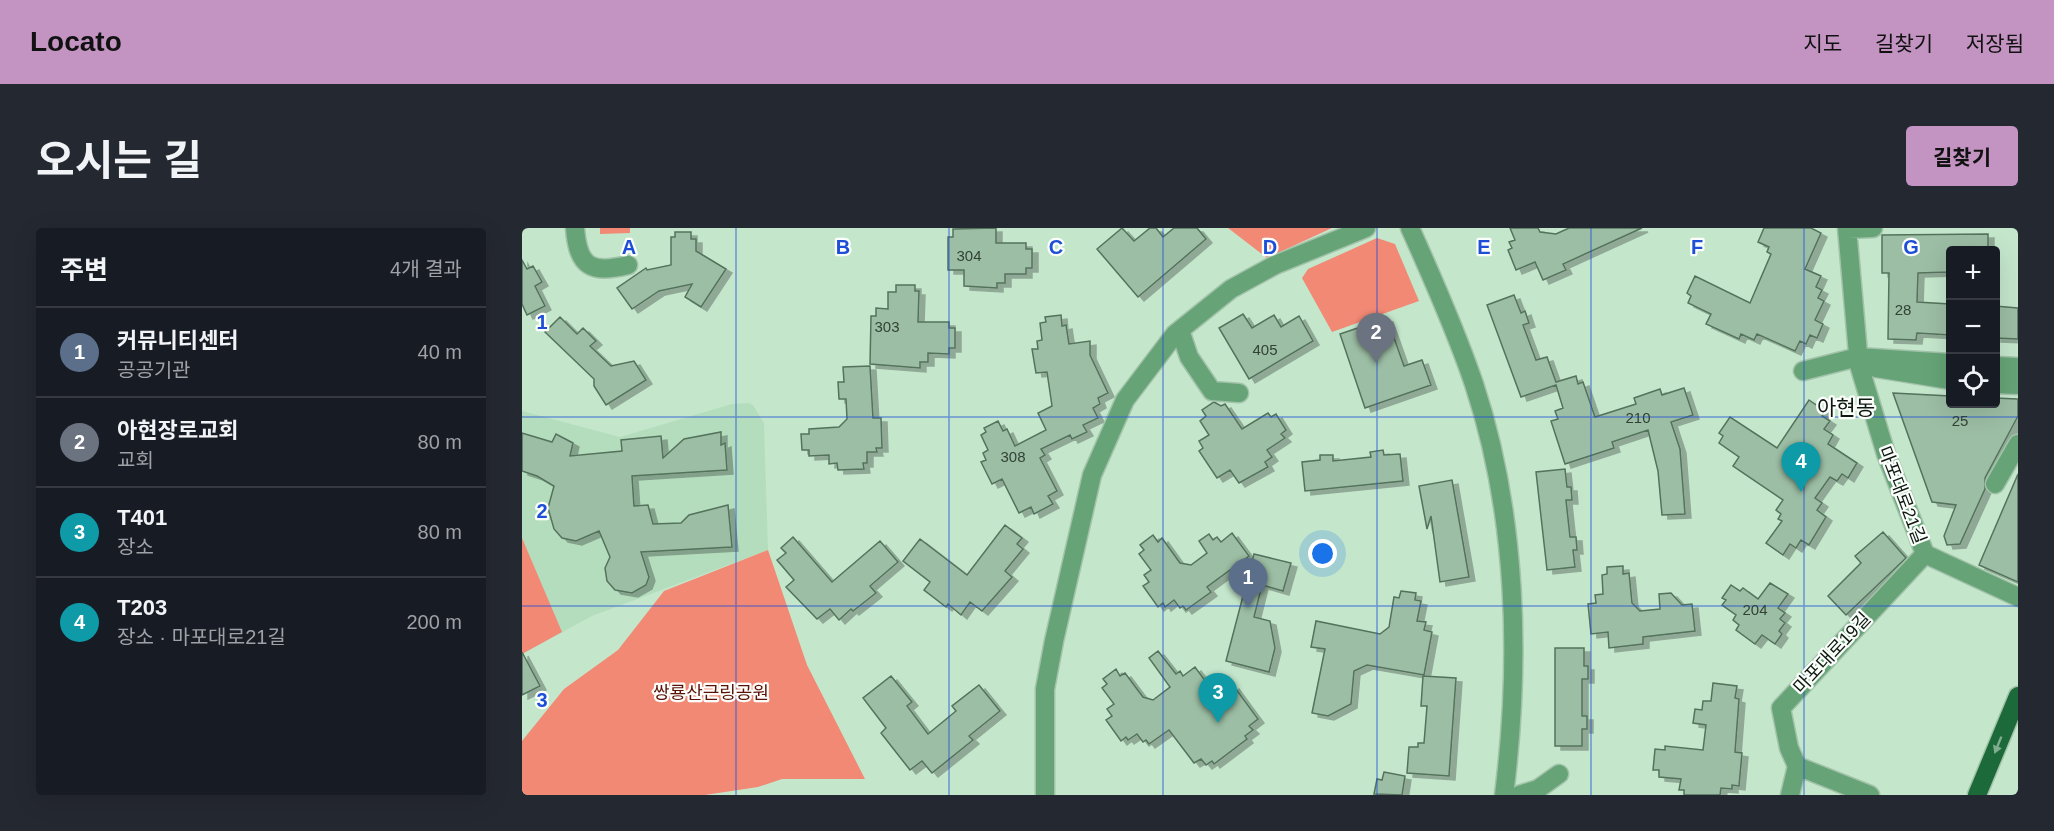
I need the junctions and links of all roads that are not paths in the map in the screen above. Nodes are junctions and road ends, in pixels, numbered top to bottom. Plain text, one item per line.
1 (575, 228) edge
2 (1366, 228) edge
3 (1410, 228) edge
4 (1847, 228) edge
5 (1873, 228) edge
6 (628, 265) dead end
7 (1180, 330) junction
8 (1859, 361) junction
9 (1946, 363) edge
10 (2000, 366) edge
11 (2018, 367) edge
12 (1803, 371) dead end
13 (1946, 379) edge
14 (2000, 384) edge
15 (2018, 386) edge
16 (1239, 393) dead end
17 (2018, 444) edge
18 (1995, 484) dead end
19 (1925, 554) junction
20 (2018, 597) edge
21 (2018, 696) edge
22 (1797, 766) junction
23 (1559, 774) dead end
24 (1045, 795) edge
25 (1504, 795) edge
26 (1519, 795) edge
27 (1790, 795) edge
28 (1870, 795) edge
29 (1977, 795) edge

1 - 6 street
2 - 7 street
3 - 25 street
4 - 5 street
4 - 8 street, 마포대로21길
7 - 16 street
7 - 24 street
8 - 9 street
8 - 12 street
8 - 13 street
8 - 19 street, 마포대로21길
10 - 11 street
14 - 15 street
17 - 18 street
19 - 20 street, 마포대로21길
19 - 22 street, 마포대로19길
21 -> 29 main road
22 - 27 street
22 - 28 street
23 - 26 street

